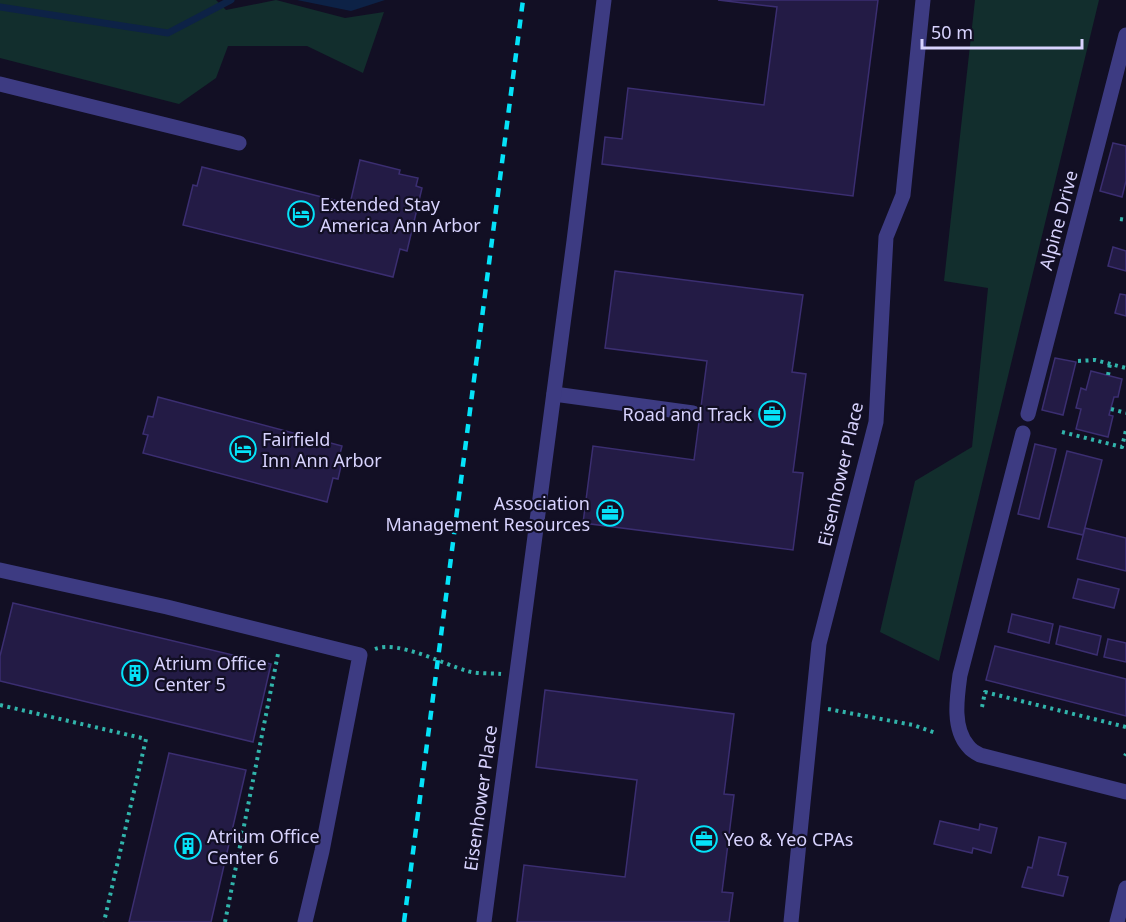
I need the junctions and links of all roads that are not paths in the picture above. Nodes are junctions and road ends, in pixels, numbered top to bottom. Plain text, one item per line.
1 (604, 0) edge
2 (924, 0) edge
3 (1126, 35) edge
4 (0, 84) edge
5 (239, 143) dead end
6 (554, 394) junction
7 (693, 413) dead end
8 (1028, 414) dead end
9 (1023, 433) dead end
10 (0, 570) edge
11 (1126, 792) edge
12 (1126, 888) edge
13 (305, 922) edge
14 (484, 922) edge
15 (791, 922) edge
16 (1117, 922) edge

1 - 6 street, Eisenhower Place
2 - 15 street, Eisenhower Place
3 - 8 street, Alpine Drive
4 - 5 street
6 - 7 street
6 - 14 street, Eisenhower Place
9 - 11 street
10 - 13 street
12 - 16 street

